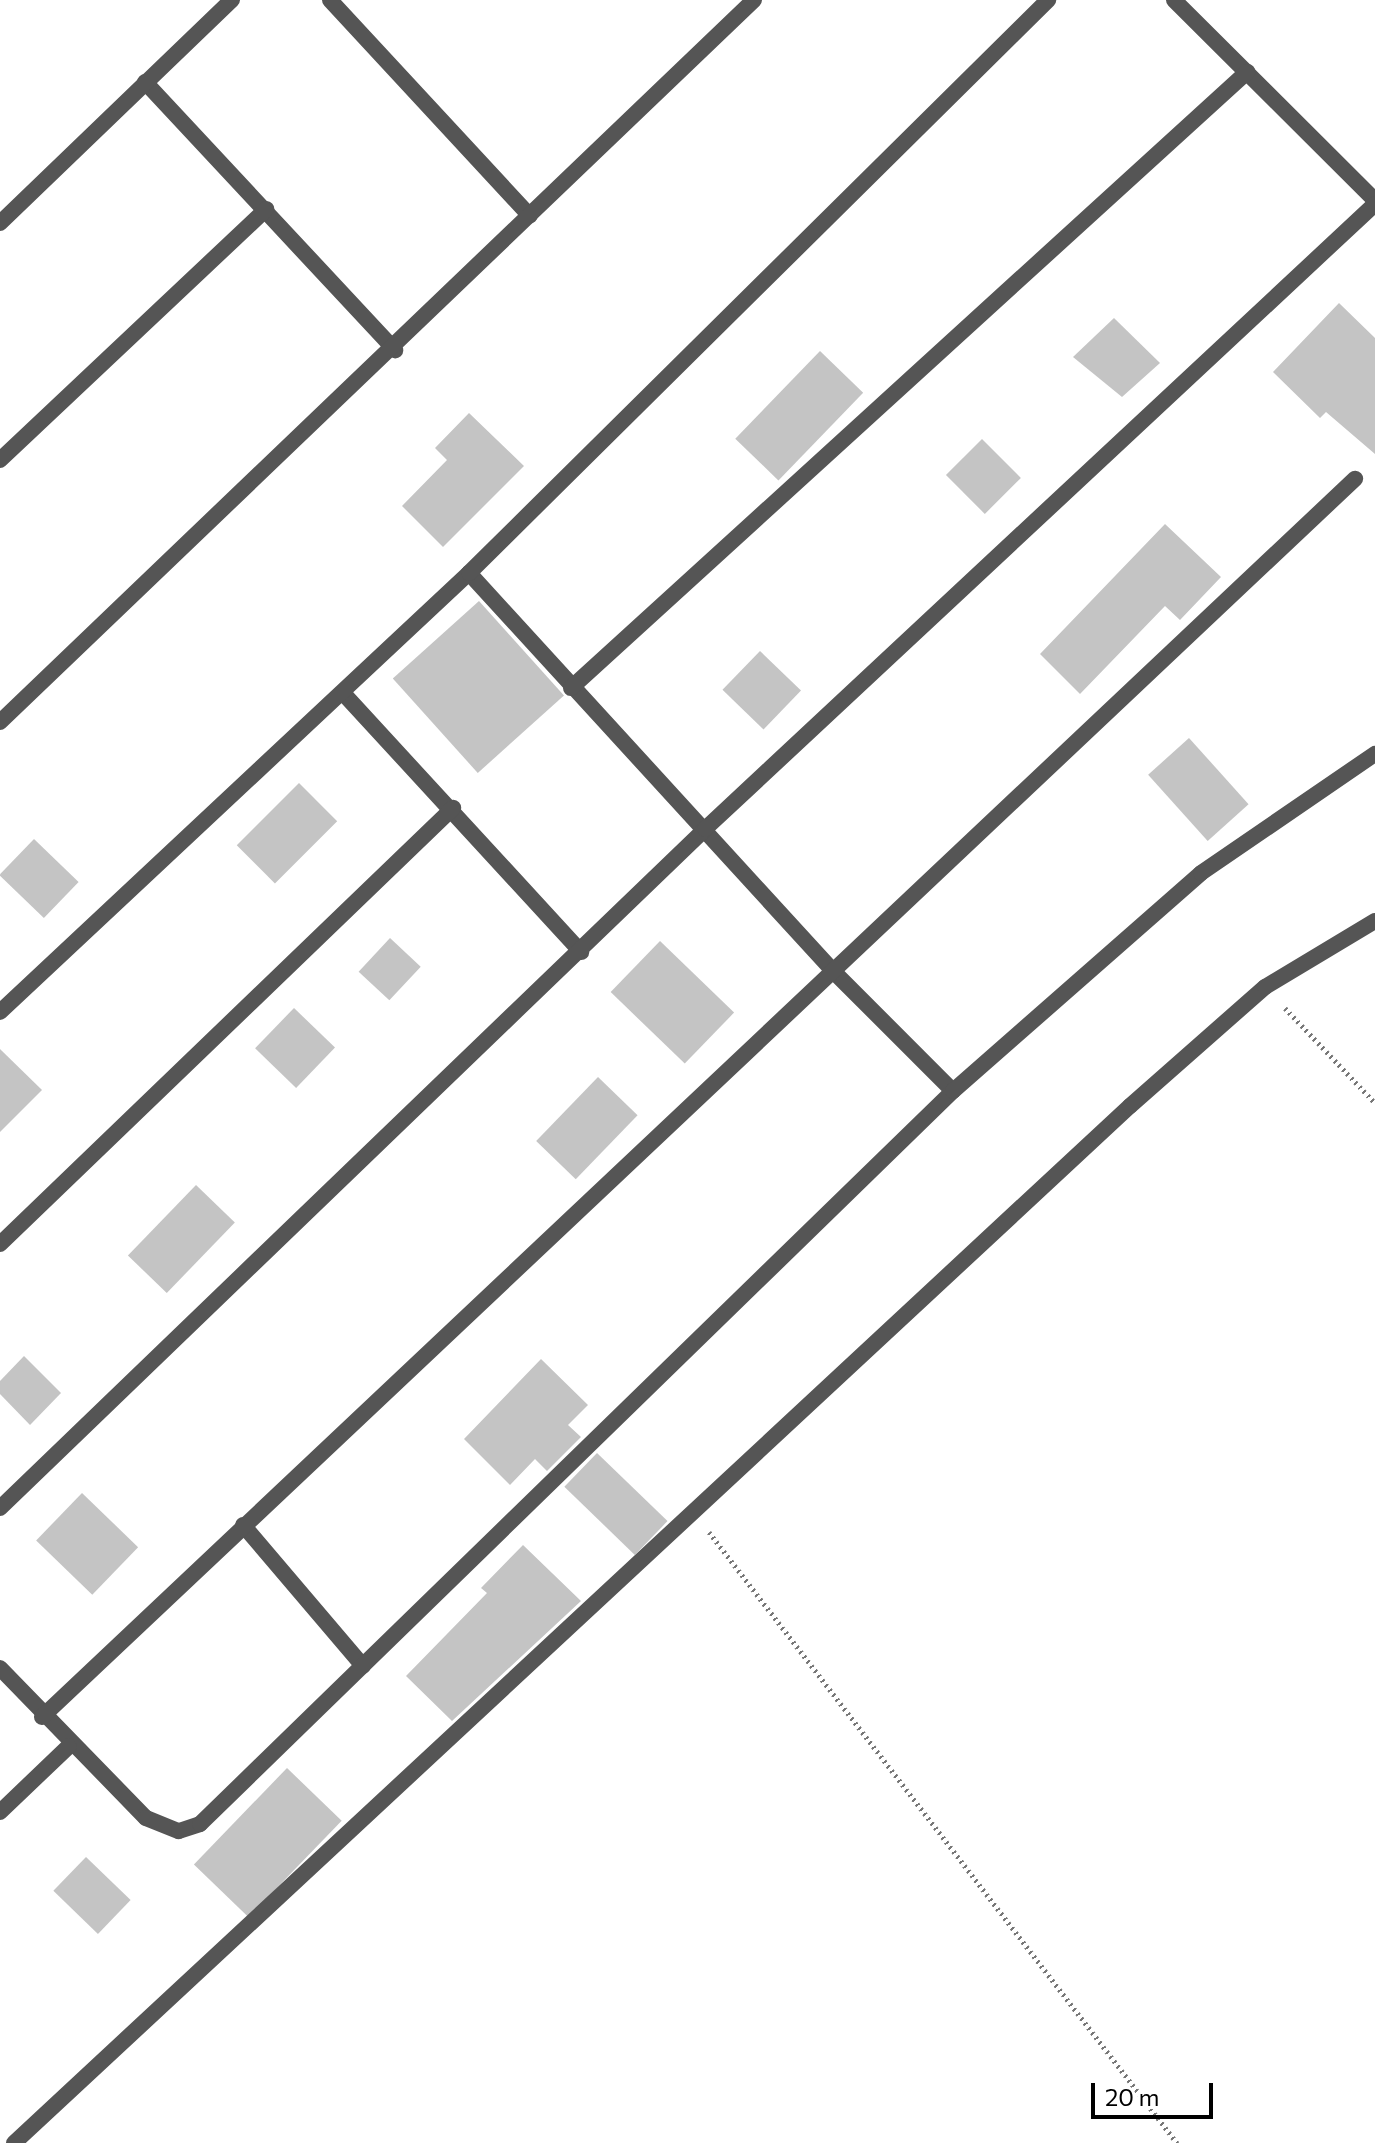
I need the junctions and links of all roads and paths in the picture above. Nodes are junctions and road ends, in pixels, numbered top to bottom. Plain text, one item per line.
1 (232, 0) edge
2 (330, 0) edge
3 (754, 0) edge
4 (1048, 0) edge
5 (1174, 0) edge
6 (1247, 72) junction
7 (145, 82) junction
8 (1375, 202) edge
9 (266, 209) junction
10 (530, 216) junction
11 (0, 223) edge
12 (395, 350) junction
13 (0, 460) edge
14 (1355, 479) dead end
15 (469, 573) junction
16 (571, 688) junction
17 (343, 693) junction
18 (0, 722) edge
19 (1375, 754) edge
20 (453, 808) junction
21 (705, 829) junction
22 (1375, 921) edge
23 (581, 952) junction
24 (834, 972) junction
25 (1265, 987) junction
26 (0, 1012) edge
27 (953, 1091) junction
28 (1375, 1103) edge
29 (0, 1244) edge
30 (0, 1508) edge
31 (696, 1515) junction
32 (243, 1525) junction
33 (363, 1666) junction
34 (0, 1668) edge
35 (42, 1717) junction
36 (69, 1746) junction
37 (0, 1812) edge
38 (14, 2143) edge
39 (1177, 2143) edge

1 - 7 street
2 - 10 street
3 - 10 street
4 - 15 street
5 - 6 street
6 - 8 street
6 - 16 street
7 - 9 street
7 - 11 street
8 - 21 street
9 - 12 street
9 - 13 street
10 - 12 street
12 - 18 street
14 - 24 street
15 - 16 street
15 - 17 street
16 - 21 street
17 - 20 street
17 - 26 street
19 - 27 street
20 - 23 street
20 - 29 street
21 - 23 street
21 - 24 street
22 - 25 street
23 - 30 street
24 - 27 street
24 - 32 street
25 - 28 path
25 - 31 street
27 - 33 street
31 - 38 street
31 - 39 path
32 - 33 street
32 - 35 street
33 - 36 street
34 - 35 street
35 - 36 street
36 - 37 street

